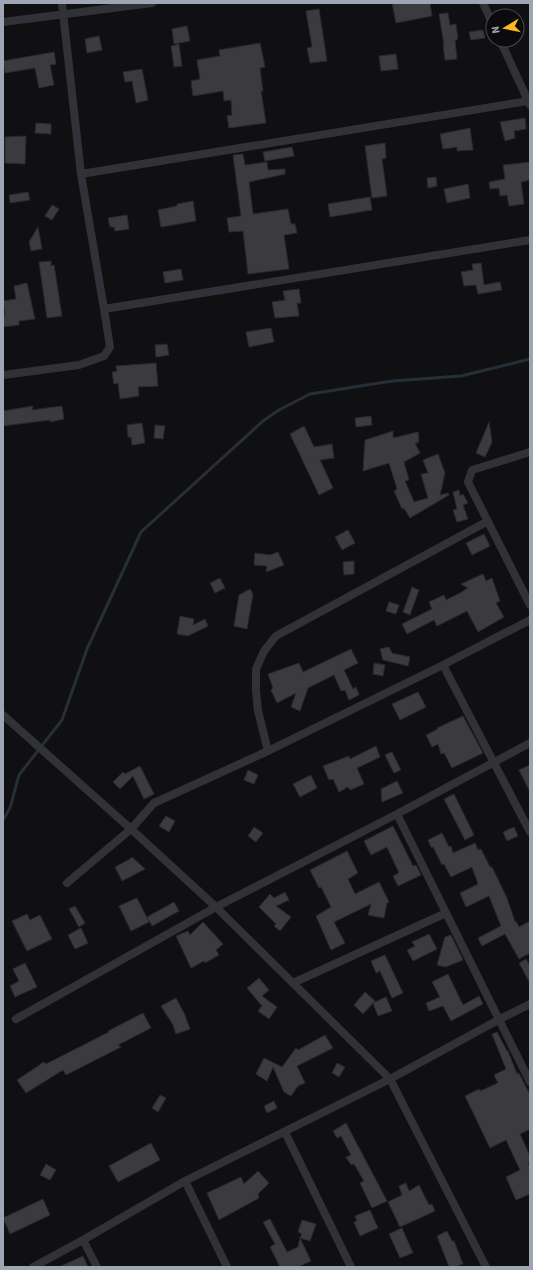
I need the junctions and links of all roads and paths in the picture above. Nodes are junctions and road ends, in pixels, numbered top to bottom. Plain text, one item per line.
1 (62, 3) edge
2 (152, 3) edge
3 (63, 14) junction
4 (3, 22) edge
5 (504, 48) edge
6 (529, 103) edge
7 (81, 174) junction
8 (530, 240) edge
9 (104, 309) junction
10 (3, 375) edge
11 (530, 452) edge
12 (488, 521) junction
13 (530, 605) edge
14 (530, 620) edge
15 (443, 665) junction
16 (3, 715) edge
17 (530, 743) edge
18 (268, 751) junction
19 (494, 762) junction
20 (397, 814) junction
21 (131, 829) junction
22 (530, 832) edge
23 (67, 883) dead end
24 (216, 907) junction
25 (446, 913) junction
26 (293, 984) junction
27 (530, 1004) edge
28 (16, 1019) dead end
29 (500, 1019) junction
30 (390, 1079) junction
31 (530, 1082) edge
32 (285, 1132) junction
33 (185, 1180) junction
34 (83, 1240) junction
35 (33, 1267) edge
36 (97, 1267) edge
37 (227, 1267) edge
38 (351, 1267) edge
39 (486, 1267) edge

1 - 3 street
2 - 3 street
3 - 4 street
3 - 7 street
5 - 6 street
6 - 7 street
7 - 9 street
8 - 9 street
9 - 10 street
11 - 12 street
12 - 13 street
12 - 18 street
14 - 15 street
15 - 18 street
15 - 19 street
16 - 21 street
17 - 19 street
18 - 21 street
19 - 20 street
19 - 22 street
20 - 24 street
20 - 25 street
21 - 23 street
21 - 24 street
24 - 26 street
24 - 28 street
25 - 26 street
25 - 29 street
26 - 30 street
27 - 29 street
29 - 30 street
29 - 31 street
30 - 32 street
30 - 39 street
32 - 33 street
32 - 38 street
33 - 34 street
33 - 37 street
34 - 35 street
34 - 36 street

